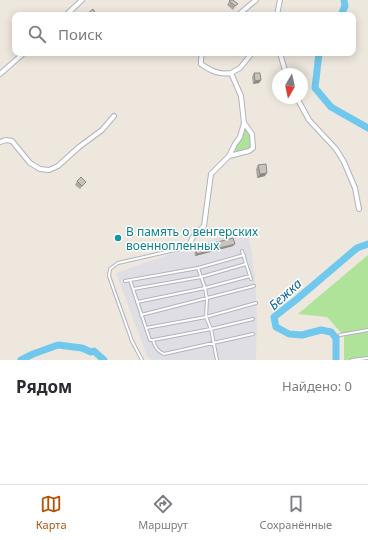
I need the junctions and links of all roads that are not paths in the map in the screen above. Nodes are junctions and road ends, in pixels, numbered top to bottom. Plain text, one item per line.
1 (82, 0) edge
2 (256, 0) edge
3 (280, 0) edge
4 (69, 12) edge
5 (242, 12) edge
6 (278, 12) edge
7 (21, 56) edge
8 (202, 56) edge
9 (250, 56) edge
10 (281, 56) edge
11 (284, 68) edge
12 (231, 72) junction
13 (0, 74) edge
14 (300, 104) edge
15 (114, 116) dead end
16 (244, 123) junction
17 (0, 142) edge
18 (229, 156) junction
19 (359, 209) dead end
20 (188, 246) joint
21 (242, 251) dead end
22 (244, 255) junction
23 (246, 264) junction
24 (198, 268) junction
25 (201, 277) junction
26 (130, 280) junction
27 (125, 281) dead end
28 (254, 286) dead end
29 (205, 288) junction
30 (133, 289) junction
31 (207, 298) junction
32 (137, 302) junction
33 (256, 303) dead end
34 (141, 315) junction
35 (206, 317) junction
36 (253, 319) dead end
37 (146, 328) junction
38 (211, 329) junction
39 (368, 330) edge
40 (253, 334) dead end
41 (340, 335) dead end
42 (153, 340) junction
43 (214, 343) junction
44 (368, 358) edge
45 (142, 360) edge
46 (217, 360) edge
47 (352, 360) edge

1 - 4 street
2 - 5 street
3 - 6 street
7 - 13 street
8 - 12 street
9 - 12 street
10 - 11 street
12 - 16 street
14 - 19 street
15 - 17 street
16 - 18 street
16 - 18 street
18 - 20 street
20 - 45 lane
21 - 22 lane
22 - 23 lane
22 - 24 lane
23 - 25 lane
23 - 29 lane
24 - 25 lane
24 - 26 lane
25 - 29 lane
25 - 30 lane
26 - 27 lane
26 - 30 lane
28 - 31 lane
29 - 31 lane
29 - 32 lane
30 - 32 lane
31 - 34 lane
31 - 35 lane
32 - 34 lane
33 - 35 lane
34 - 37 lane
35 - 37 lane
35 - 38 lane
36 - 38 lane
37 - 42 lane
38 - 42 lane
38 - 43 lane
39 - 41 lane
40 - 43 lane
42 - 43 lane
43 - 46 lane
44 - 47 lane

